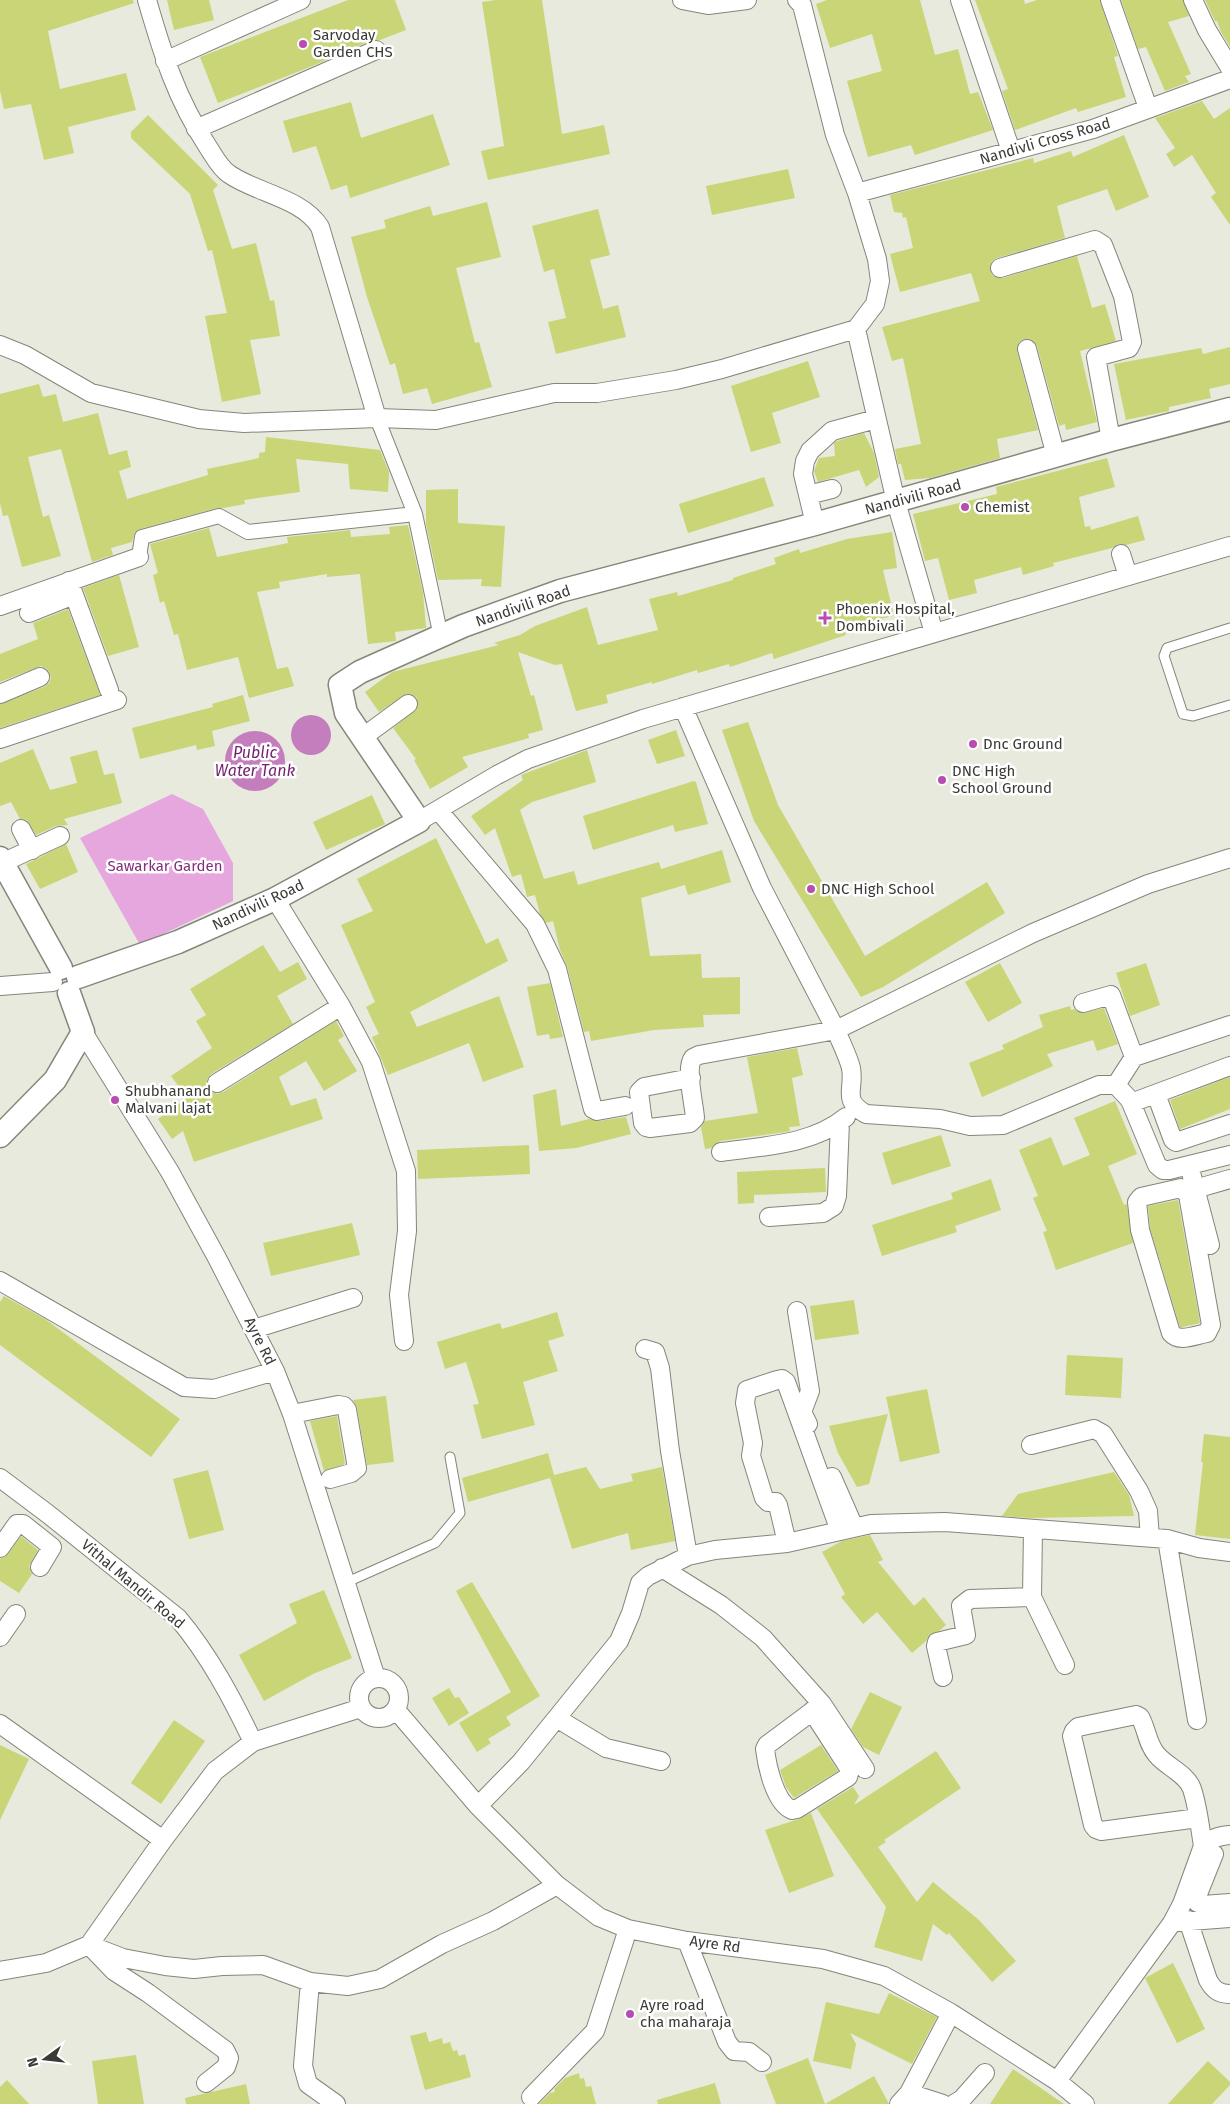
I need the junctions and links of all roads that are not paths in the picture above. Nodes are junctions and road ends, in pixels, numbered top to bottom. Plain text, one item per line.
1 (147, 0) edge
2 (301, 0) edge
3 (682, 0) edge
4 (747, 0) edge
5 (797, 0) edge
6 (960, 0) edge
7 (1110, 0) edge
8 (1193, 0) edge
9 (376, 50) dead end
10 (165, 61) junction
11 (1230, 68) edge
12 (1230, 79) edge
13 (1148, 108) junction
14 (196, 129) junction
15 (1011, 152) junction
16 (857, 193) junction
17 (1000, 268) dead end
18 (856, 329) junction
19 (0, 345) edge
20 (1027, 349) dead end
21 (1230, 409) edge
22 (377, 418) junction
23 (876, 419) junction
24 (1111, 440) junction
25 (1056, 456) junction
26 (832, 488) dead end
27 (808, 495) junction
28 (896, 502) junction
29 (415, 514) junction
30 (815, 524) junction
31 (1230, 546) edge
32 (1121, 554) dead end
33 (140, 557) joint
34 (1128, 576) junction
35 (71, 588) junction
36 (0, 606) edge
37 (29, 613) dead end
38 (1230, 628) edge
39 (934, 634) junction
40 (441, 636) junction
41 (40, 677) dead end
42 (0, 694) edge
43 (408, 704) dead end
44 (1230, 705) edge
45 (683, 707) junction
46 (363, 737) junction
47 (0, 739) edge
48 (428, 816) junction
49 (21, 828) dead end
50 (60, 836) dead end
51 (32, 850) junction
52 (1230, 858) edge
53 (1, 861) edge
54 (275, 899) junction
55 (65, 980) junction
56 (0, 986) edge
57 (1083, 1003) dead end
58 (341, 1006) junction
59 (1230, 1025) edge
60 (836, 1030) junction
61 (82, 1032) junction
62 (1134, 1057) junction
63 (1230, 1066) edge
64 (691, 1078) dead end
65 (217, 1083) dead end
66 (1116, 1085) junction
67 (1156, 1094) junction
68 (1131, 1103) junction
69 (625, 1106) dead end
70 (856, 1108) junction
71 (840, 1122) junction
72 (1230, 1124) edge
73 (1172, 1135) junction
74 (0, 1136) edge
75 (1148, 1145) junction
76 (721, 1152) dead end
77 (1230, 1155) edge
78 (1189, 1166) junction
79 (1169, 1170) junction
80 (1230, 1179) edge
81 (1195, 1189) junction
82 (1173, 1190) junction
83 (769, 1216) dead end
84 (1210, 1245) dead end
85 (0, 1281) edge
86 (353, 1298) dead end
87 (797, 1311) dead end
88 (254, 1329) junction
89 (404, 1340) dead end
90 (646, 1348) dead end
91 (275, 1371) junction
92 (292, 1414) junction
93 (1031, 1445) dead end
94 (450, 1457) dead end
95 (0, 1478) edge
96 (330, 1479) dead end
97 (48, 1514) junction
98 (847, 1529) junction
99 (1033, 1530) junction
100 (35, 1533) junction
101 (1159, 1539) junction
102 (787, 1543) junction
103 (0, 1548) edge
104 (1230, 1552) edge
105 (688, 1556) junction
106 (40, 1567) dead end
107 (662, 1568) junction
108 (345, 1583) junction
109 (1032, 1597) junction
110 (16, 1614) dead end
111 (0, 1637) edge
112 (1066, 1665) dead end
113 (376, 1678) junction
114 (943, 1678) dead end
115 (817, 1707) junction
116 (361, 1708) junction
117 (396, 1710) junction
118 (558, 1719) junction
119 (1197, 1720) dead end
120 (1, 1727) edge
121 (253, 1742) junction
122 (661, 1761) dead end
123 (865, 1770) dead end
124 (478, 1806) junction
125 (1198, 1818) junction
126 (1230, 1835) edge
127 (163, 1840) junction
128 (1212, 1852) edge
129 (556, 1885) junction
130 (1230, 1903) edge
131 (1230, 1918) edge
132 (1180, 1922) junction
133 (628, 1929) junction
134 (687, 1940) junction
135 (89, 1945) junction
136 (0, 1971) edge
137 (310, 1982) junction
138 (1230, 1994) edge
139 (952, 2013) junction
140 (762, 2062) dead end
141 (985, 2073) dead end
142 (1057, 2081) junction
143 (206, 2083) dead end
144 (531, 2097) dead end
145 (904, 2098) edge
146 (336, 2104) edge
147 (943, 2104) edge
148 (954, 2104) edge
149 (1085, 2104) edge

1 - 10 street
2 - 10 street
3 - 4 street
5 - 16 street
6 - 15 street
7 - 13 street
8 - 11 street
9 - 14 street
10 - 14 street
12 - 13 street, Nandivli Cross Road
13 - 15 street, Nandivli Cross Road
14 - 22 street
15 - 16 street, Nandivli Cross Road
16 - 18 street
17 - 24 street
18 - 22 street
18 - 23 street
19 - 22 street
20 - 25 street
21 - 24 street, Nandivili Road
22 - 29 street
23 - 27 street
23 - 28 street
24 - 25 street, Nandivili Road
25 - 28 street, Nandivili Road
26 - 27 street
27 - 30 street
28 - 30 street, Nandivili Road
28 - 39 street
29 - 33 street
29 - 40 street
30 - 40 street, Nandivili Road
31 - 34 street
32 - 34 street
33 - 35 street
34 - 39 street
35 - 36 street
35 - 37 street
35 - 47 street
38 - 44 lane
39 - 45 street
40 - 46 street, Nandivili Road
41 - 42 street
43 - 46 street
45 - 48 street
45 - 60 street
46 - 48 street, Nandivili Road
48 - 54 street, Nandivili Road
48 - 69 street
49 - 51 street
50 - 51 street
51 - 53 street
52 - 60 street
53 - 55 street
54 - 55 street, Nandivili Road
54 - 58 street
55 - 56 street
55 - 61 street
57 - 62 street
58 - 65 street
58 - 89 street
59 - 62 street
60 - 64 street
60 - 70 street
61 - 74 street
61 - 88 street, Ayre Rd
62 - 66 street
63 - 67 street
66 - 68 street
66 - 70 street
67 - 68 street
67 - 73 street
68 - 75 street
70 - 71 street
71 - 76 street
71 - 83 street
72 - 73 street
73 - 75 street
75 - 79 street
77 - 78 street
78 - 79 street
78 - 81 street
79 - 82 street
80 - 81 street
81 - 84 street
82 - 82 street
85 - 91 street
86 - 88 street
87 - 98 street
88 - 91 street, Ayre Rd
90 - 105 street
91 - 92 street, Ayre Rd
92 - 96 street
92 - 108 street, Ayre Rd
93 - 101 street
94 - 108 lane
95 - 97 street, Vithal Mandir Road
97 - 100 street
97 - 121 street, Vithal Mandir Road
98 - 99 street
98 - 102 street
98 - 102 street
99 - 101 street
99 - 109 street
100 - 103 street
100 - 106 street
101 - 104 street
101 - 119 street
102 - 105 street
105 - 107 street
107 - 115 street
107 - 118 street
108 - 113 street, Ayre Rd
109 - 112 street
109 - 114 street
110 - 111 street
113 - 116 street
113 - 117 street
115 - 115 street
115 - 123 street
116 - 117 street
116 - 121 street
117 - 124 street, Ayre Rd
118 - 122 street
118 - 124 street
120 - 127 street
121 - 127 street
124 - 129 street, Ayre Rd
125 - 125 street
125 - 128 street
126 - 128 street
127 - 135 street
128 - 130 street
128 - 132 street
129 - 133 street, Ayre Rd
129 - 137 street
131 - 132 street
132 - 138 street
132 - 142 street
133 - 134 street, Ayre Rd
133 - 144 street
134 - 139 street, Ayre Rd
134 - 140 street
135 - 136 street
135 - 137 street
135 - 143 street
137 - 146 street
139 - 142 street, Ayre Rd
139 - 145 street
141 - 148 street
142 - 149 street, Ayre Rd
145 - 147 street

